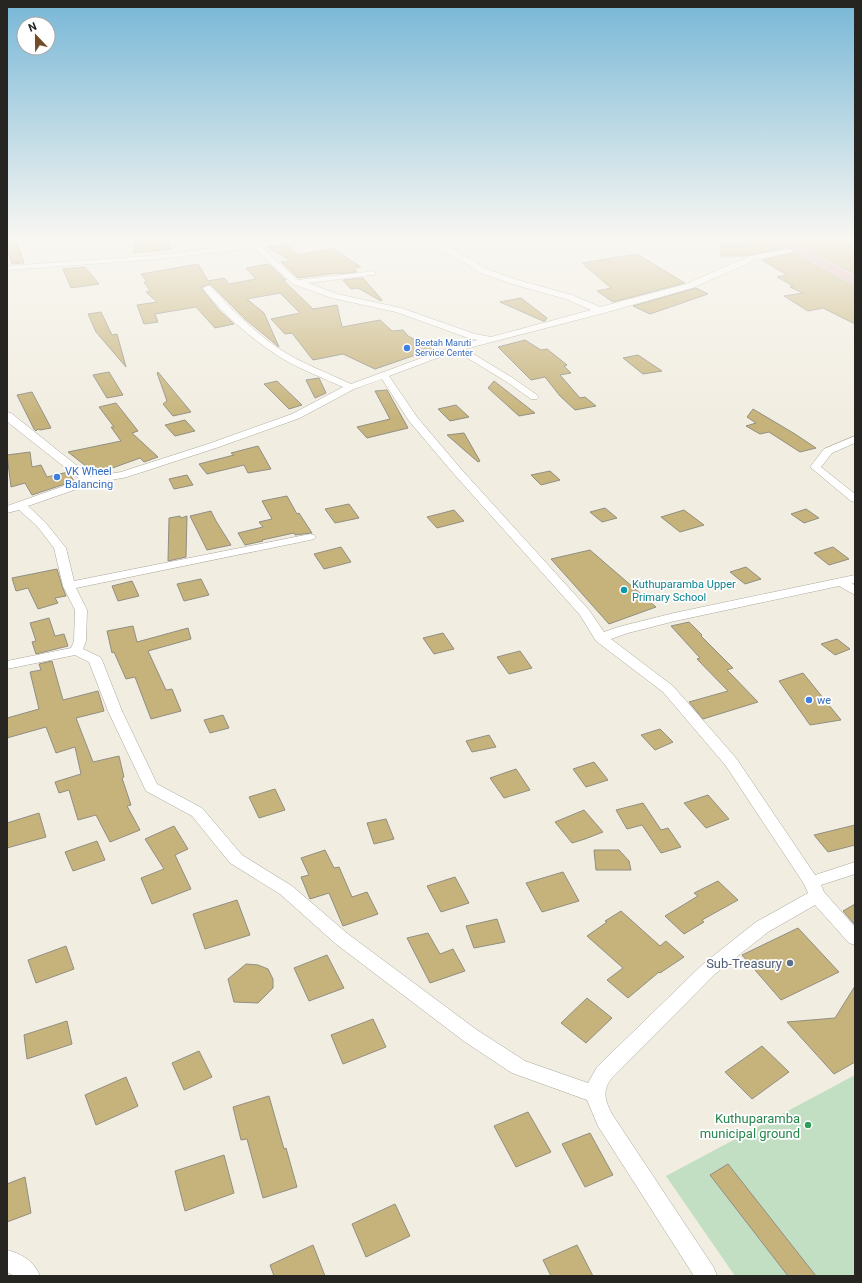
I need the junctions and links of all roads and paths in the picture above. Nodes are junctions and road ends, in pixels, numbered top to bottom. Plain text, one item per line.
1 (217, 299) edge
2 (347, 299) edge
3 (573, 299) edge
4 (644, 299) edge
5 (601, 311) junction
6 (497, 338) junction
7 (457, 348) junction
8 (384, 376) junction
9 (350, 387) junction
10 (534, 397) dead end
11 (7, 415) edge
12 (855, 439) edge
13 (90, 481) junction
14 (855, 499) edge
15 (14, 508) edge
16 (310, 537) dead end
17 (855, 579) edge
18 (841, 582) junction
19 (69, 586) junction
20 (855, 591) edge
21 (601, 638) junction
22 (76, 651) junction
23 (7, 665) edge
24 (855, 868) edge
25 (814, 889) junction
26 (855, 938) edge
27 (594, 1094) junction
28 (7, 1261) edge
29 (29, 1276) edge
30 (706, 1276) edge

1 - 9 street
2 - 6 street
3 - 5 street
4 - 5 street
5 - 6 street
6 - 7 street
7 - 8 street
7 - 10 street
8 - 9 street
8 - 21 street
9 - 13 street
11 - 13 street
12 - 14 street
13 - 15 street
15 - 19 street
16 - 19 street
17 - 18 street
18 - 20 street
18 - 21 street
19 - 22 street
21 - 25 street
22 - 23 street
22 - 27 street
24 - 25 street
25 - 26 street
25 - 27 street
27 - 30 street
28 - 29 street

